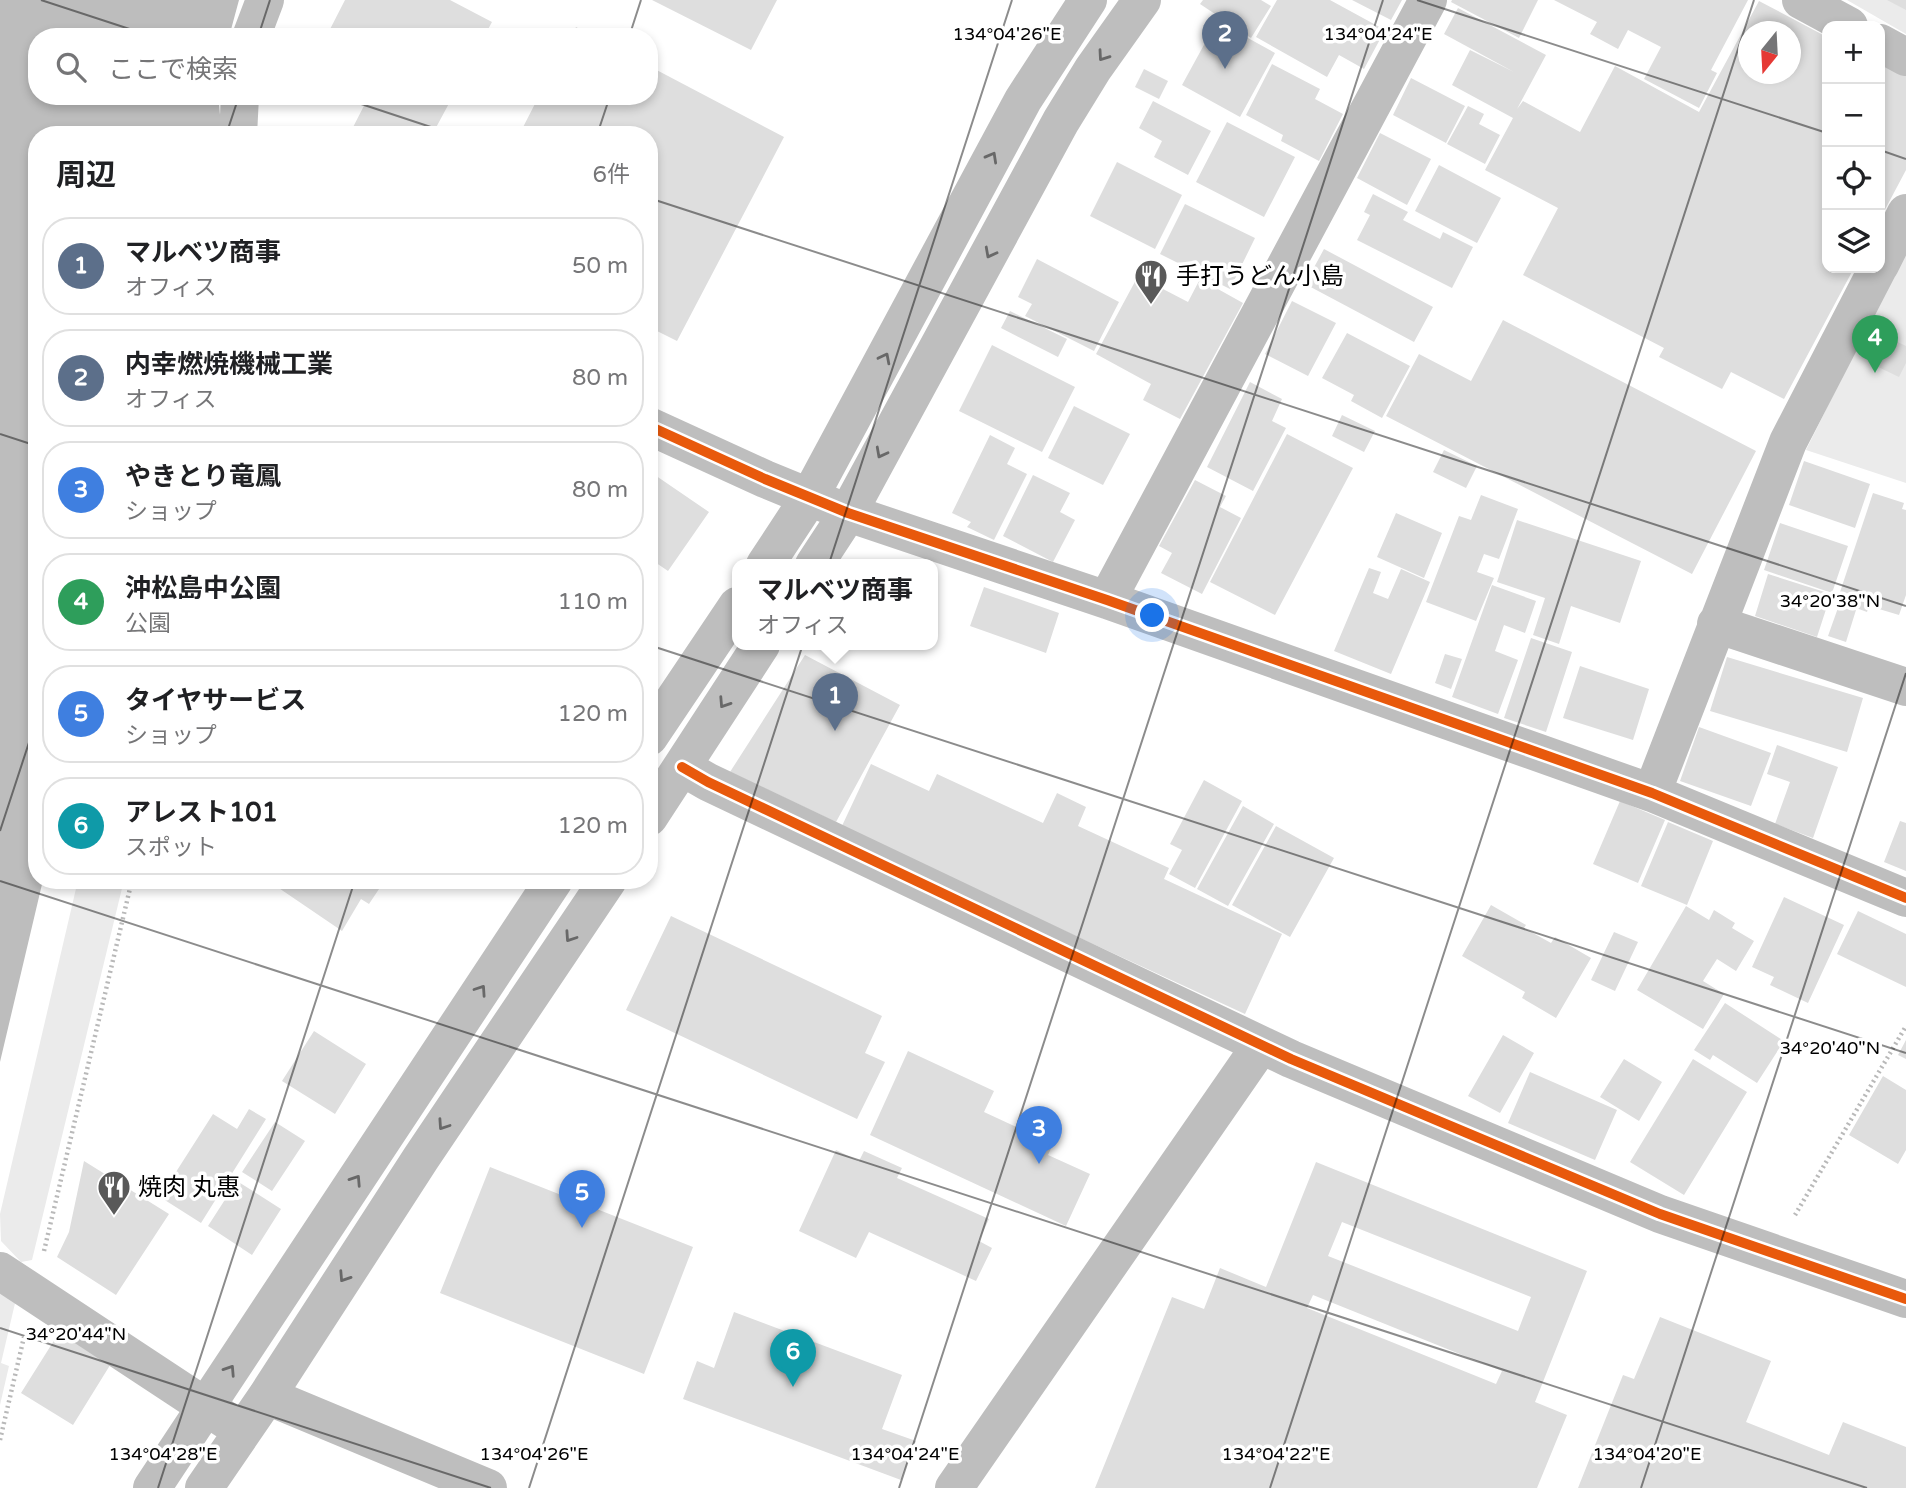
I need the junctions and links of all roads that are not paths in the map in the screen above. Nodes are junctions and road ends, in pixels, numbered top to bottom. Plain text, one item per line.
1 (265, 0) edge
2 (1088, 0) edge
3 (1142, 0) edge
4 (1428, 0) edge
5 (1801, 0) edge
6 (1840, 21) edge
7 (254, 28) edge
8 (1885, 46) edge
9 (1906, 57) edge
10 (240, 105) edge
11 (238, 126) edge
12 (1906, 213) edge
13 (1885, 254) edge
14 (1875, 273) edge
15 (658, 430) edge
16 (809, 498) junction
17 (848, 513) junction
18 (769, 559) edge
19 (818, 559) edge
20 (1107, 600) junction
21 (732, 613) edge
22 (1716, 624) junction
23 (758, 650) edge
24 (1906, 687) edge
25 (658, 724) edge
26 (682, 767) junction
27 (1652, 793) junction
28 (658, 803) edge
29 (548, 889) edge
30 (602, 889) edge
31 (1906, 898) edge
32 (1261, 1045) junction
33 (0, 1271) edge
34 (1906, 1299) edge
35 (267, 1396) junction
36 (206, 1407) junction
37 (242, 1431) junction
38 (152, 1488) edge
39 (204, 1488) edge
40 (488, 1488) edge
41 (954, 1488) edge

1 - 7 street
16 -> 2 street
3 -> 17 street
4 - 20 street
5 - 6 street
8 - 9 street
10 - 11 street
12 - 13 street
14 - 22 street
15 - 16 street
16 - 17 street
16 - 18 street
17 - 19 street
17 - 20 street
20 - 27 street
21 - 25 street
22 - 24 street
22 - 27 street
23 -> 26 street
26 - 28 street
26 - 32 street
27 - 31 street
36 -> 29 street
30 -> 35 street
32 - 34 street
32 - 41 street
33 - 36 street
35 - 37 street
35 - 40 street
36 - 37 street
36 - 38 street
37 - 39 street

